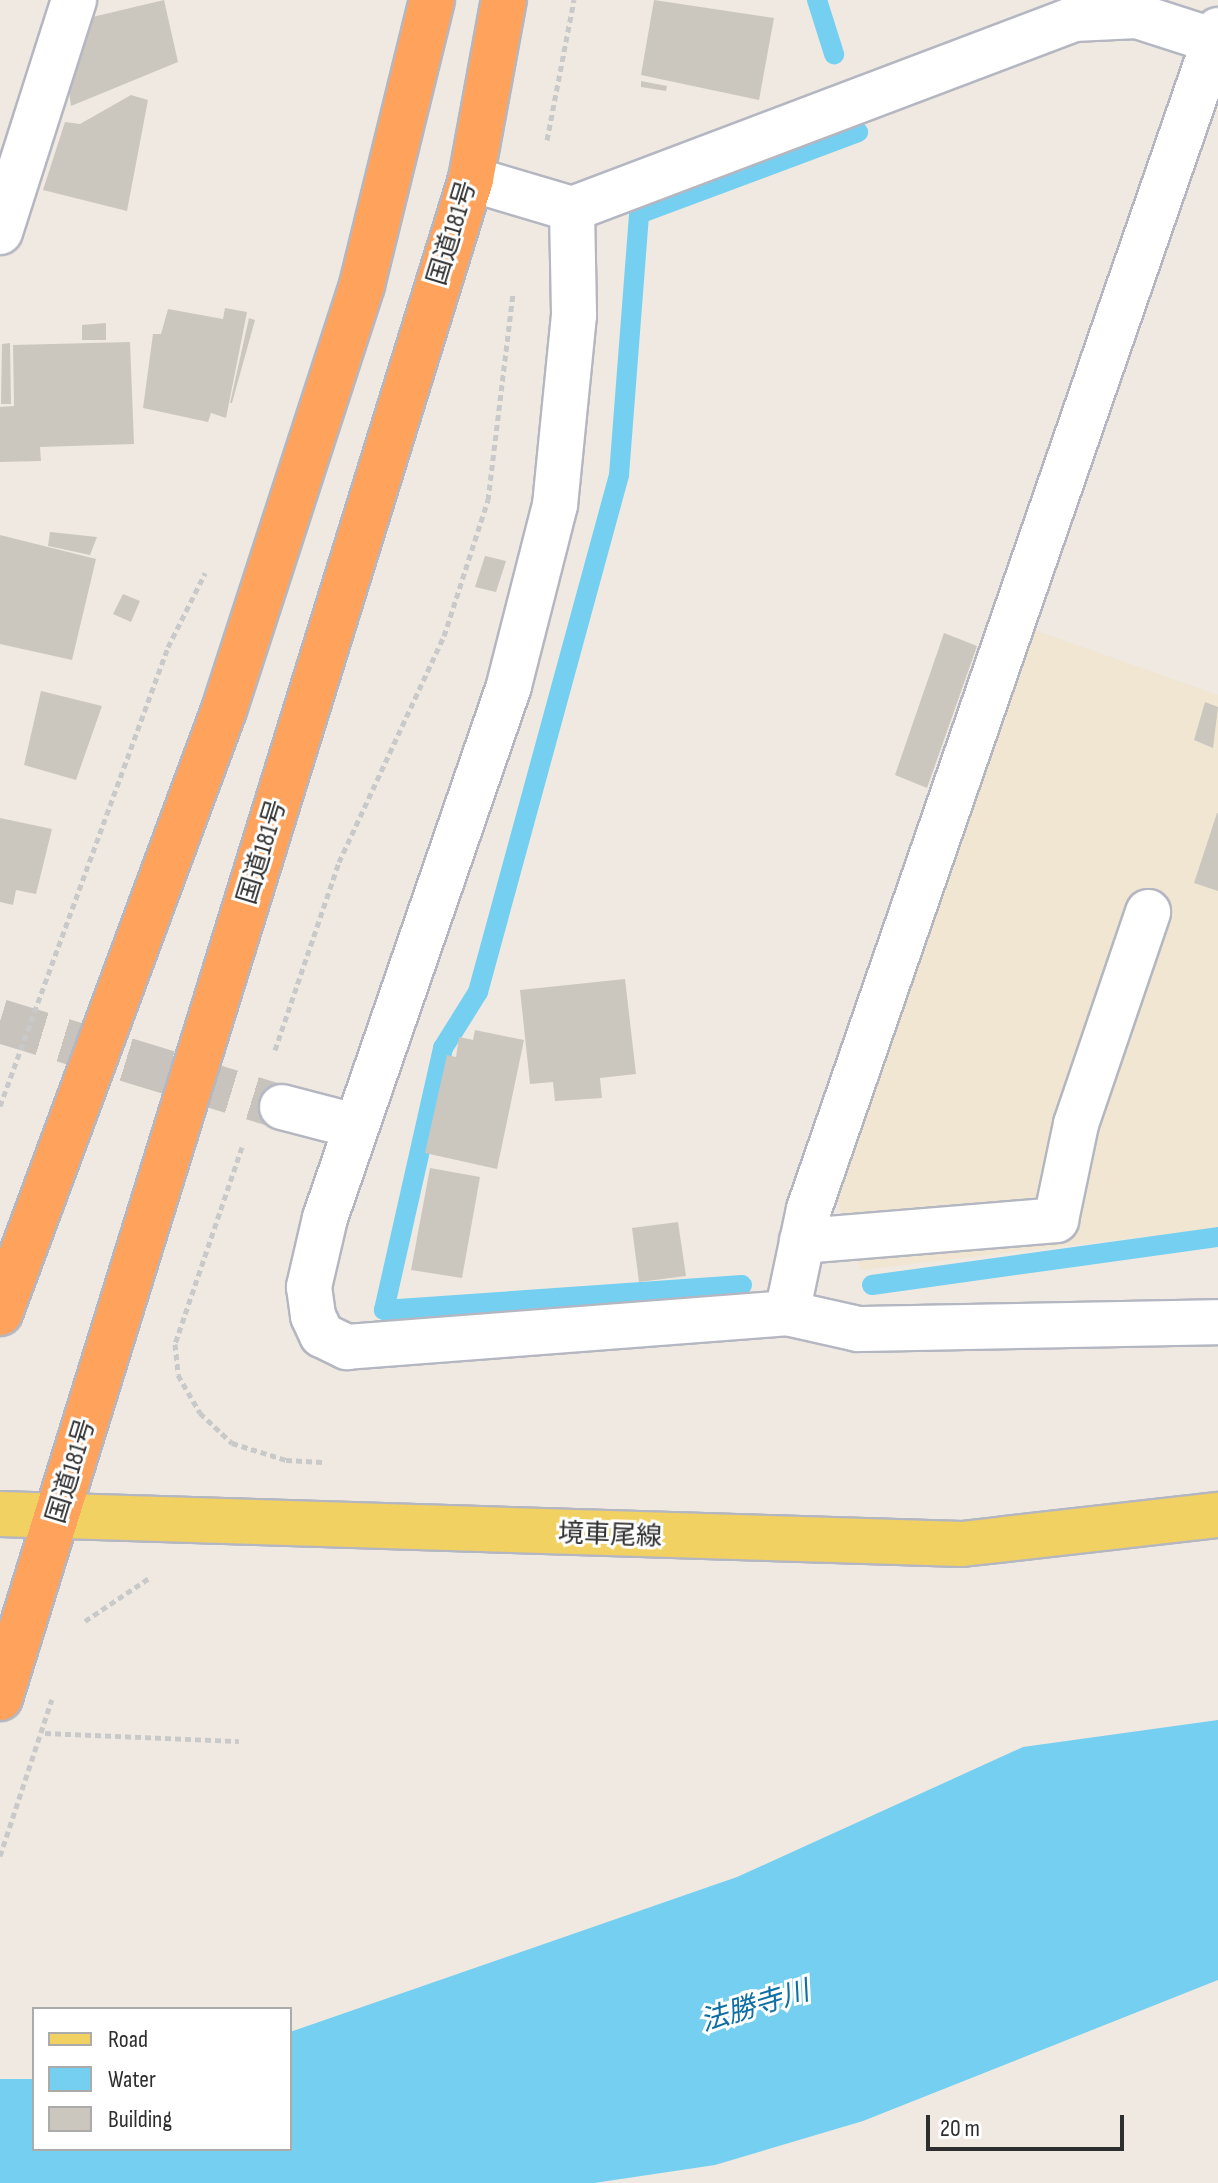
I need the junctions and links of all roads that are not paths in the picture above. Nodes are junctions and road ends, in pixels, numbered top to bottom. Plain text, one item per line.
1 (74, 0) edge
2 (432, 0) edge
3 (504, 0) edge
4 (1217, 37) edge
5 (471, 179) junction
6 (572, 209) junction
7 (0, 232) edge
8 (1148, 912) dead end
9 (282, 1107) tunnel mouth
10 (355, 1126) junction
11 (802, 1241) junction
12 (0, 1313) edge
13 (787, 1313) junction
14 (1218, 1322) edge
15 (0, 1514) edge
16 (58, 1515) junction
17 (1218, 1515) edge
18 (4, 1687) edge

1 - 7 street
2 - 12 highway
3 - 5 highway, 国道181号
4 - 6 street
4 - 11 street
5 - 6 street
5 - 16 highway, 国道181号
6 - 10 street
8 - 11 street
9 - 10 street
10 - 13 street
11 - 13 street
13 - 14 street
15 - 16 main road, 境車尾線
16 - 17 main road, 境車尾線
16 - 18 highway, 国道181号

